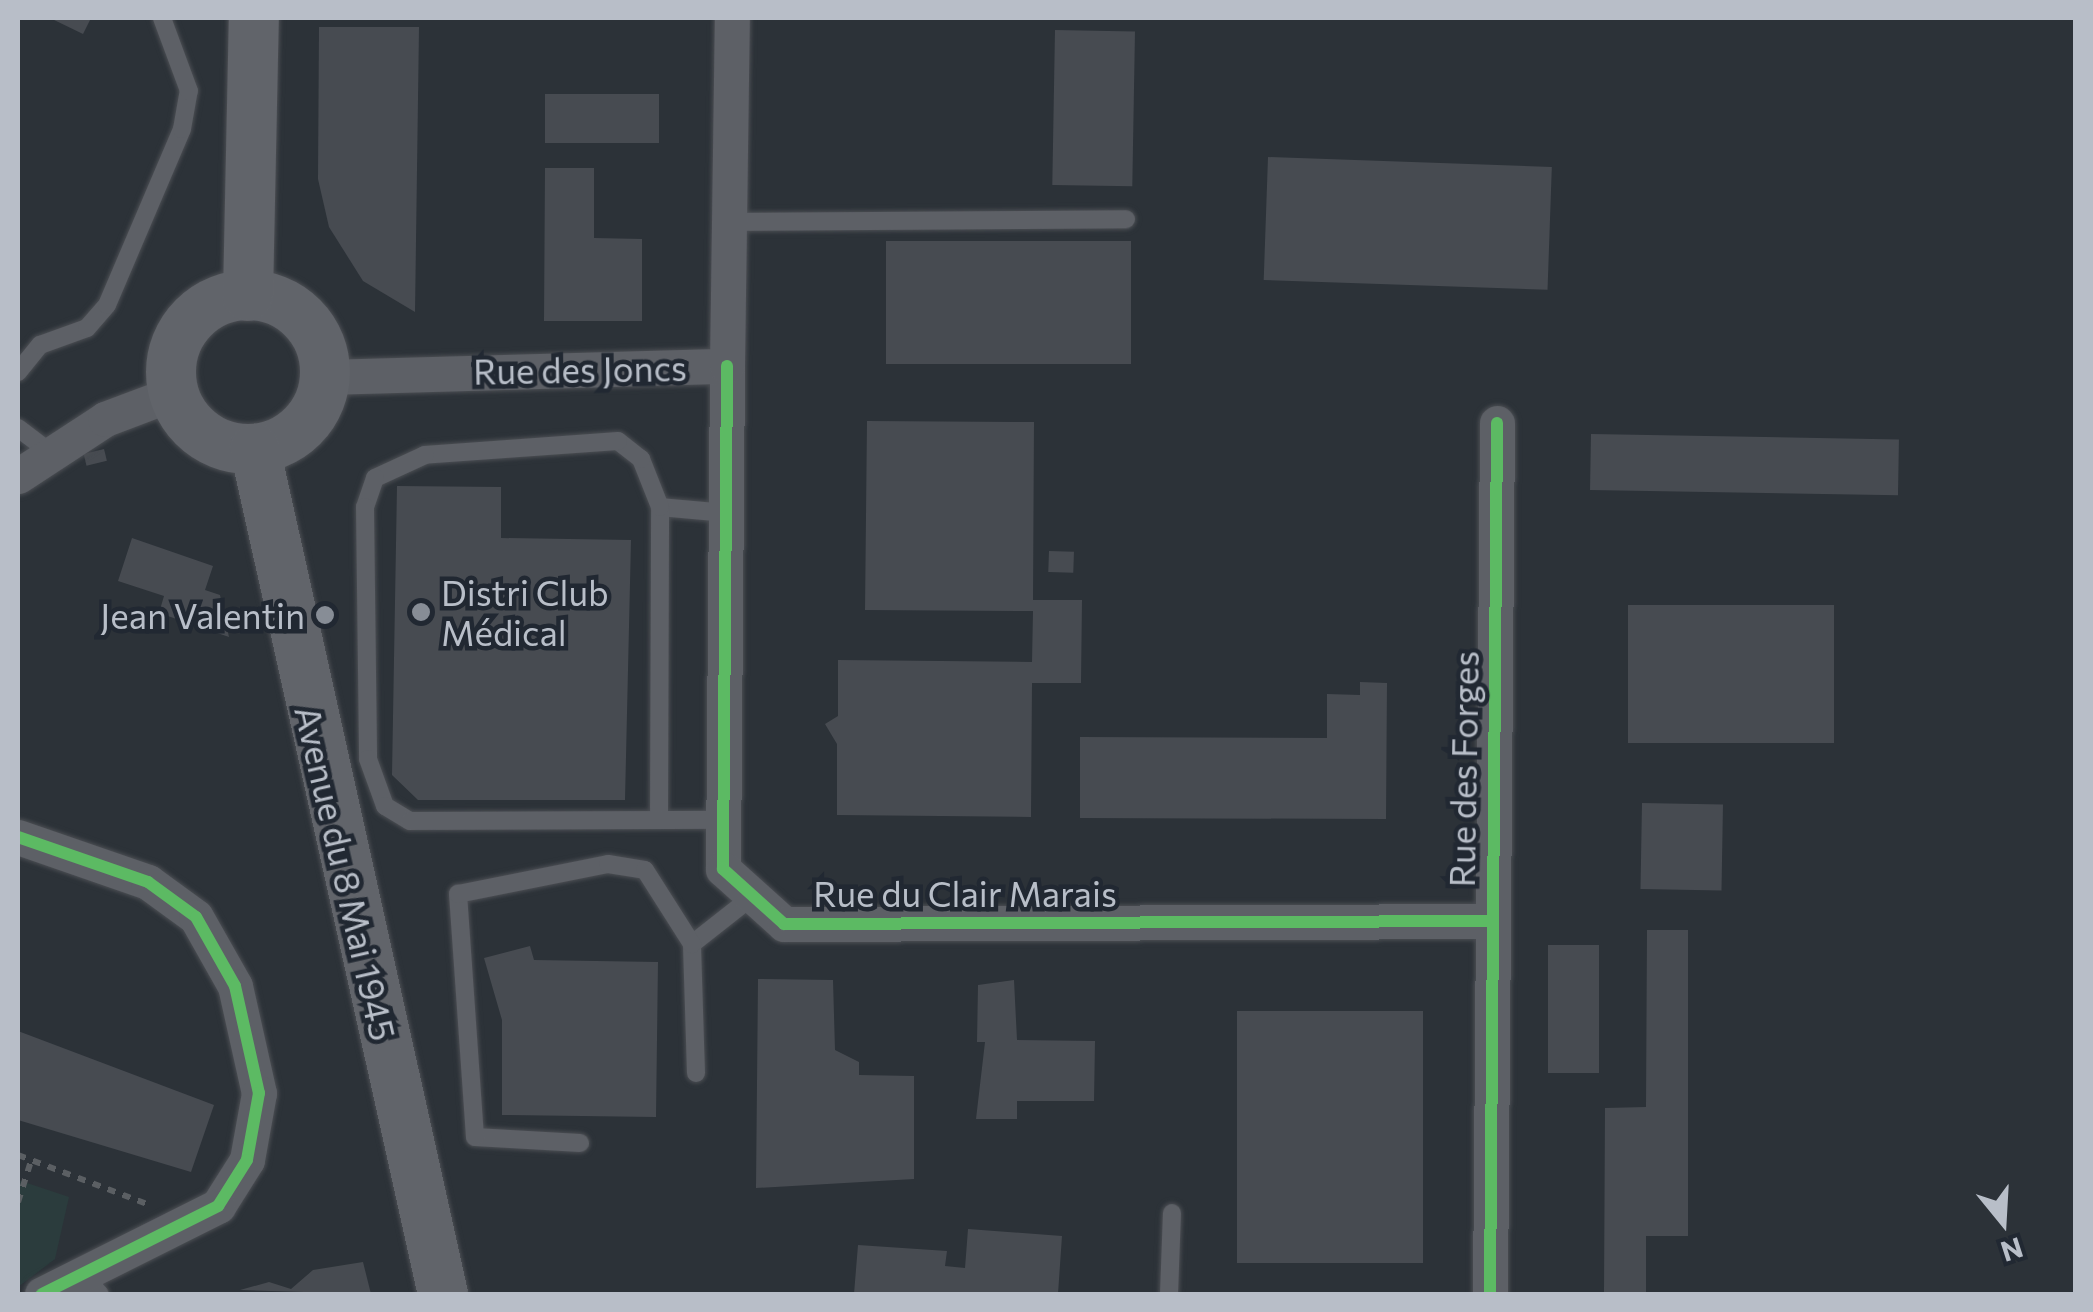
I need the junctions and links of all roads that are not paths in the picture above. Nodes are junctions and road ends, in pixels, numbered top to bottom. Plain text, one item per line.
1 (162, 18) edge
2 (254, 18) edge
3 (732, 18) edge
4 (1126, 219) dead end
5 (729, 222) junction
6 (248, 296) junction
7 (727, 366) junction
8 (18, 372) edge
9 (325, 377) junction
10 (174, 393) junction
11 (1496, 423) dead end
12 (18, 428) edge
13 (255, 450) junction
14 (48, 452) junction
15 (18, 476) edge
16 (660, 508) junction
17 (726, 513) junction
18 (659, 820) junction
19 (724, 820) junction
20 (18, 837) edge
21 (753, 896) junction
22 (1492, 921) junction
23 (692, 944) junction
24 (696, 1073) dead end
25 (580, 1143) dead end
26 (1172, 1213) dead end
27 (90, 1282) edge
28 (42, 1294) edge
29 (443, 1294) edge
30 (1169, 1294) edge
31 (1490, 1294) edge

1 - 8 lane
2 - 6 main road
3 - 5 street, Rue des Joncs
4 - 5 lane
5 - 7 street, Rue des Joncs
6 - 9 main road
6 - 10 main road
7 - 9 street, Rue des Joncs
7 - 17 street, Rue du Clair Marais
9 - 13 main road
10 - 13 main road
10 - 14 street
11 - 22 street, Rue des Forges
12 - 14 lane
13 - 29 main road, Avenue du 8 Mai 1945
14 - 15 street
16 - 17 lane
16 - 18 lane
16 - 18 lane
17 - 19 street, Rue du Clair Marais
18 - 19 lane
19 - 21 street, Rue du Clair Marais
20 - 27 street
21 - 22 street, Rue du Clair Marais
21 - 23 lane
22 - 31 street, Rue des Forges
23 - 24 lane
23 - 25 lane
26 - 30 lane
27 - 28 street

